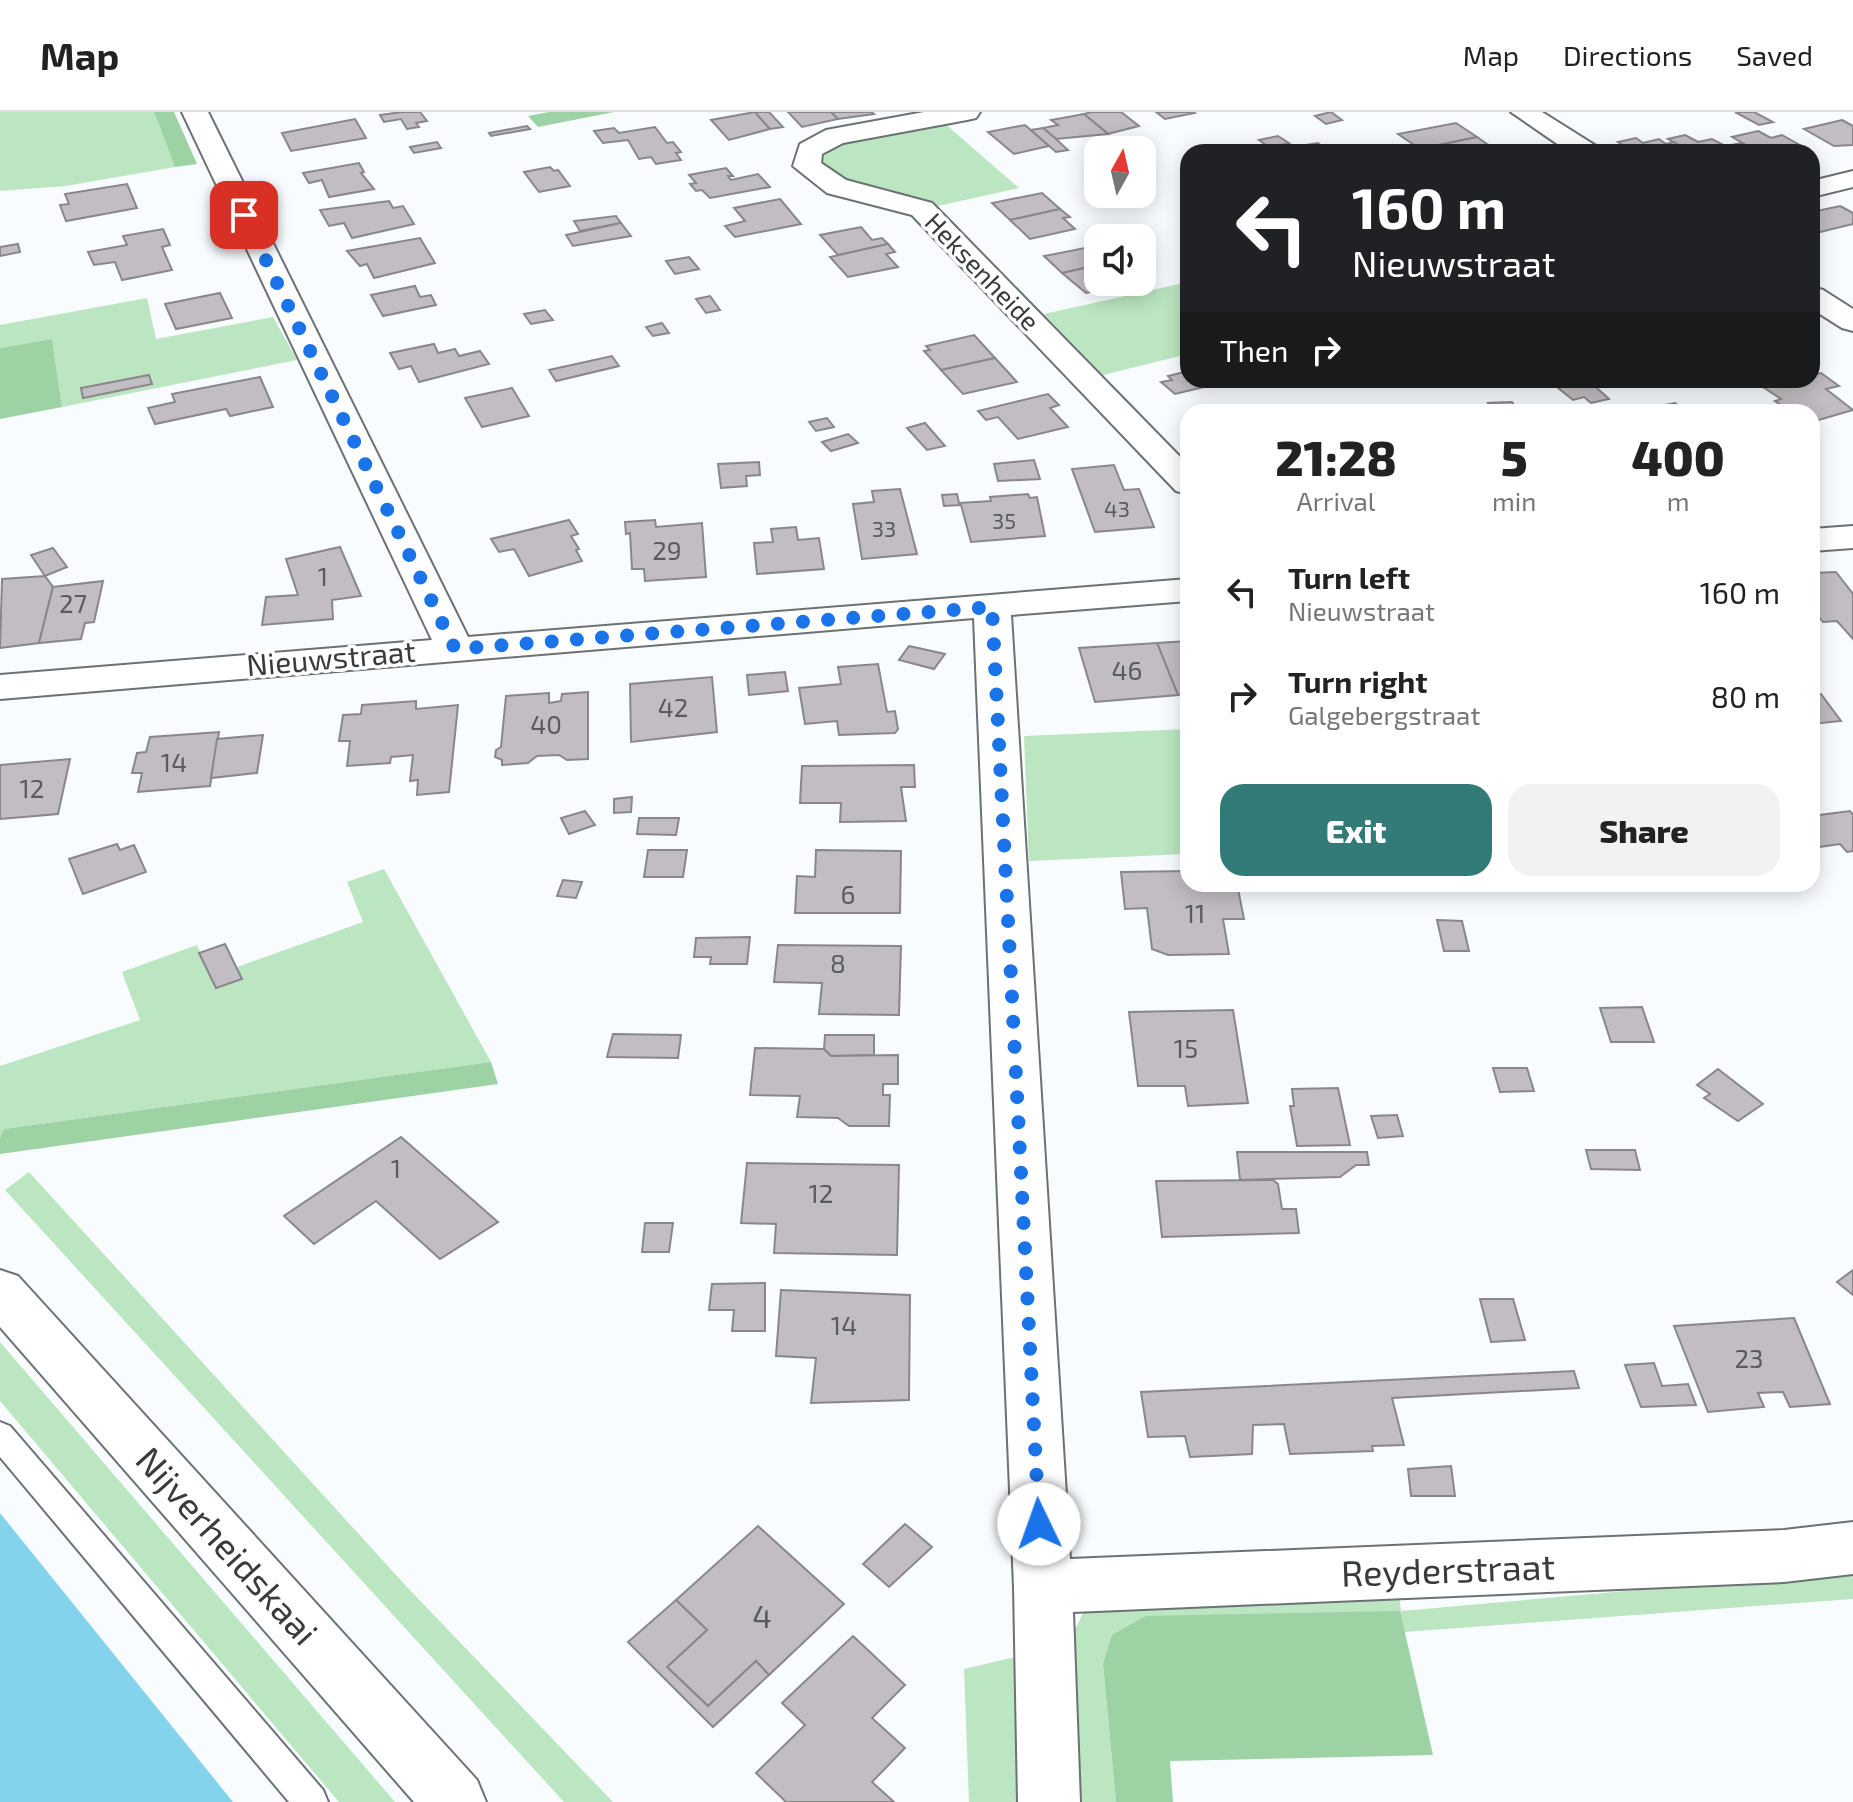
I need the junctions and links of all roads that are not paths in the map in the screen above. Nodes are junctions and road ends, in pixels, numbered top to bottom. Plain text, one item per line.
1 (195, 112) edge
2 (967, 112) edge
3 (1524, 112) edge
4 (1574, 144) edge
5 (1853, 179) edge
6 (1820, 187) edge
7 (1820, 301) edge
8 (1853, 322) edge
9 (1180, 476) edge
10 (1853, 537) edge
11 (1820, 539) edge
12 (1180, 591) edge
13 (992, 607) junction
14 (455, 649) junction
15 (0, 687) edge
16 (0, 1291) edge
17 (0, 1435) edge
18 (1853, 1548) edge
19 (1043, 1587) junction
20 (311, 1802) edge
21 (455, 1802) edge
22 (1049, 1802) edge

1 - 14 street
2 - 9 street, Heksenheide
3 - 4 street
5 - 6 street
7 - 8 street
10 - 11 street
12 - 13 street, Nieuwstraat
13 - 14 street, Nieuwstraat
13 - 19 street
14 - 15 street, Nieuwstraat
16 - 21 street, Nijverheidskaai
17 - 20 lane
18 - 19 street, Reyderstraat
19 - 22 street

